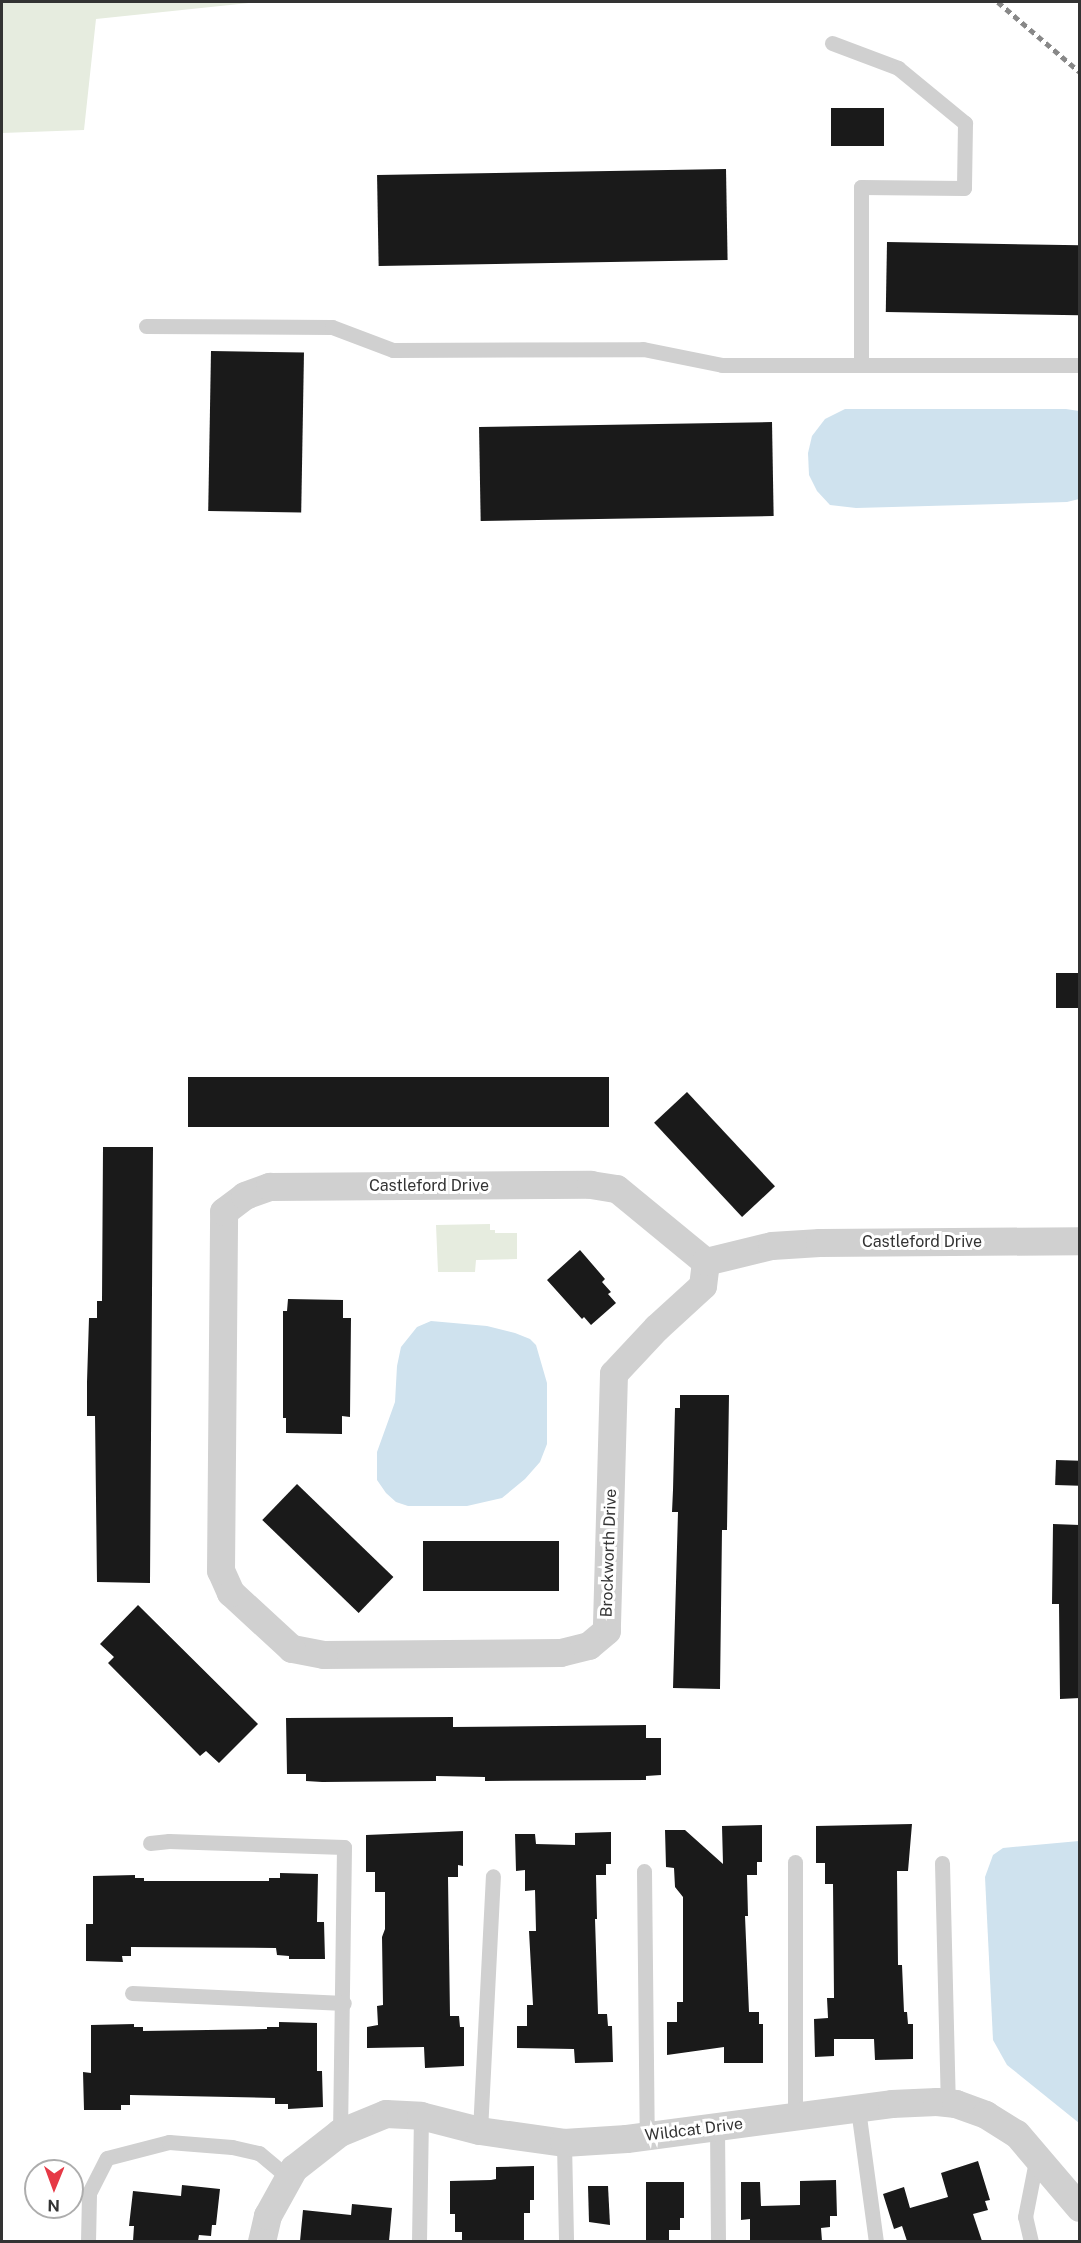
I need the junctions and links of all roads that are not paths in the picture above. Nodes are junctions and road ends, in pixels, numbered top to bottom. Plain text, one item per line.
1 (832, 42) dead end
2 (146, 326) dead end
3 (861, 365) junction
4 (1080, 365) edge
5 (1080, 1241) edge
6 (706, 1262) junction
7 (292, 1649) joint
8 (150, 1843) dead end
9 (795, 1862) dead end
10 (942, 1863) dead end
11 (644, 1871) dead end
12 (494, 1876) dead end
13 (132, 1993) dead end
14 (344, 2003) junction
15 (948, 2103) junction
16 (858, 2109) junction
17 (421, 2116) junction
18 (795, 2117) junction
19 (717, 2127) junction
20 (480, 2131) junction
21 (340, 2133) junction
22 (647, 2136) junction
23 (564, 2143) junction
24 (1037, 2156) junction
25 (289, 2178) junction
26 (1080, 2182) edge
27 (1080, 2208) edge
28 (88, 2241) edge
29 (262, 2241) edge
30 (419, 2241) edge
31 (567, 2241) edge
32 (718, 2241) edge
33 (876, 2241) edge
34 (1031, 2241) edge

1 - 3 lane
2 - 3 lane
3 - 4 lane
5 - 6 street, Castleford Drive
6 - 7 street, Brockworth Drive
6 - 7 street, Castleford Drive
8 - 14 lane
9 - 18 lane
10 - 15 lane
11 - 22 lane
12 - 20 lane
13 - 14 lane
14 - 21 lane
15 - 16 street, Wildcat Drive
15 - 24 street, Wildcat Drive
16 - 18 street, Wildcat Drive
16 - 33 lane
17 - 20 street, Wildcat Drive
17 - 21 street, Wildcat Drive
17 - 30 lane
18 - 19 street, Wildcat Drive
19 - 22 street, Wildcat Drive
19 - 32 lane
20 - 23 street, Wildcat Drive
21 - 25 street, Wildcat Drive
22 - 23 street, Wildcat Drive
23 - 31 lane
24 - 26 street, Wildcat Drive
24 - 27 street, Wildcat Drive
24 - 34 lane
25 - 28 lane
25 - 29 street, Wildcat Drive

